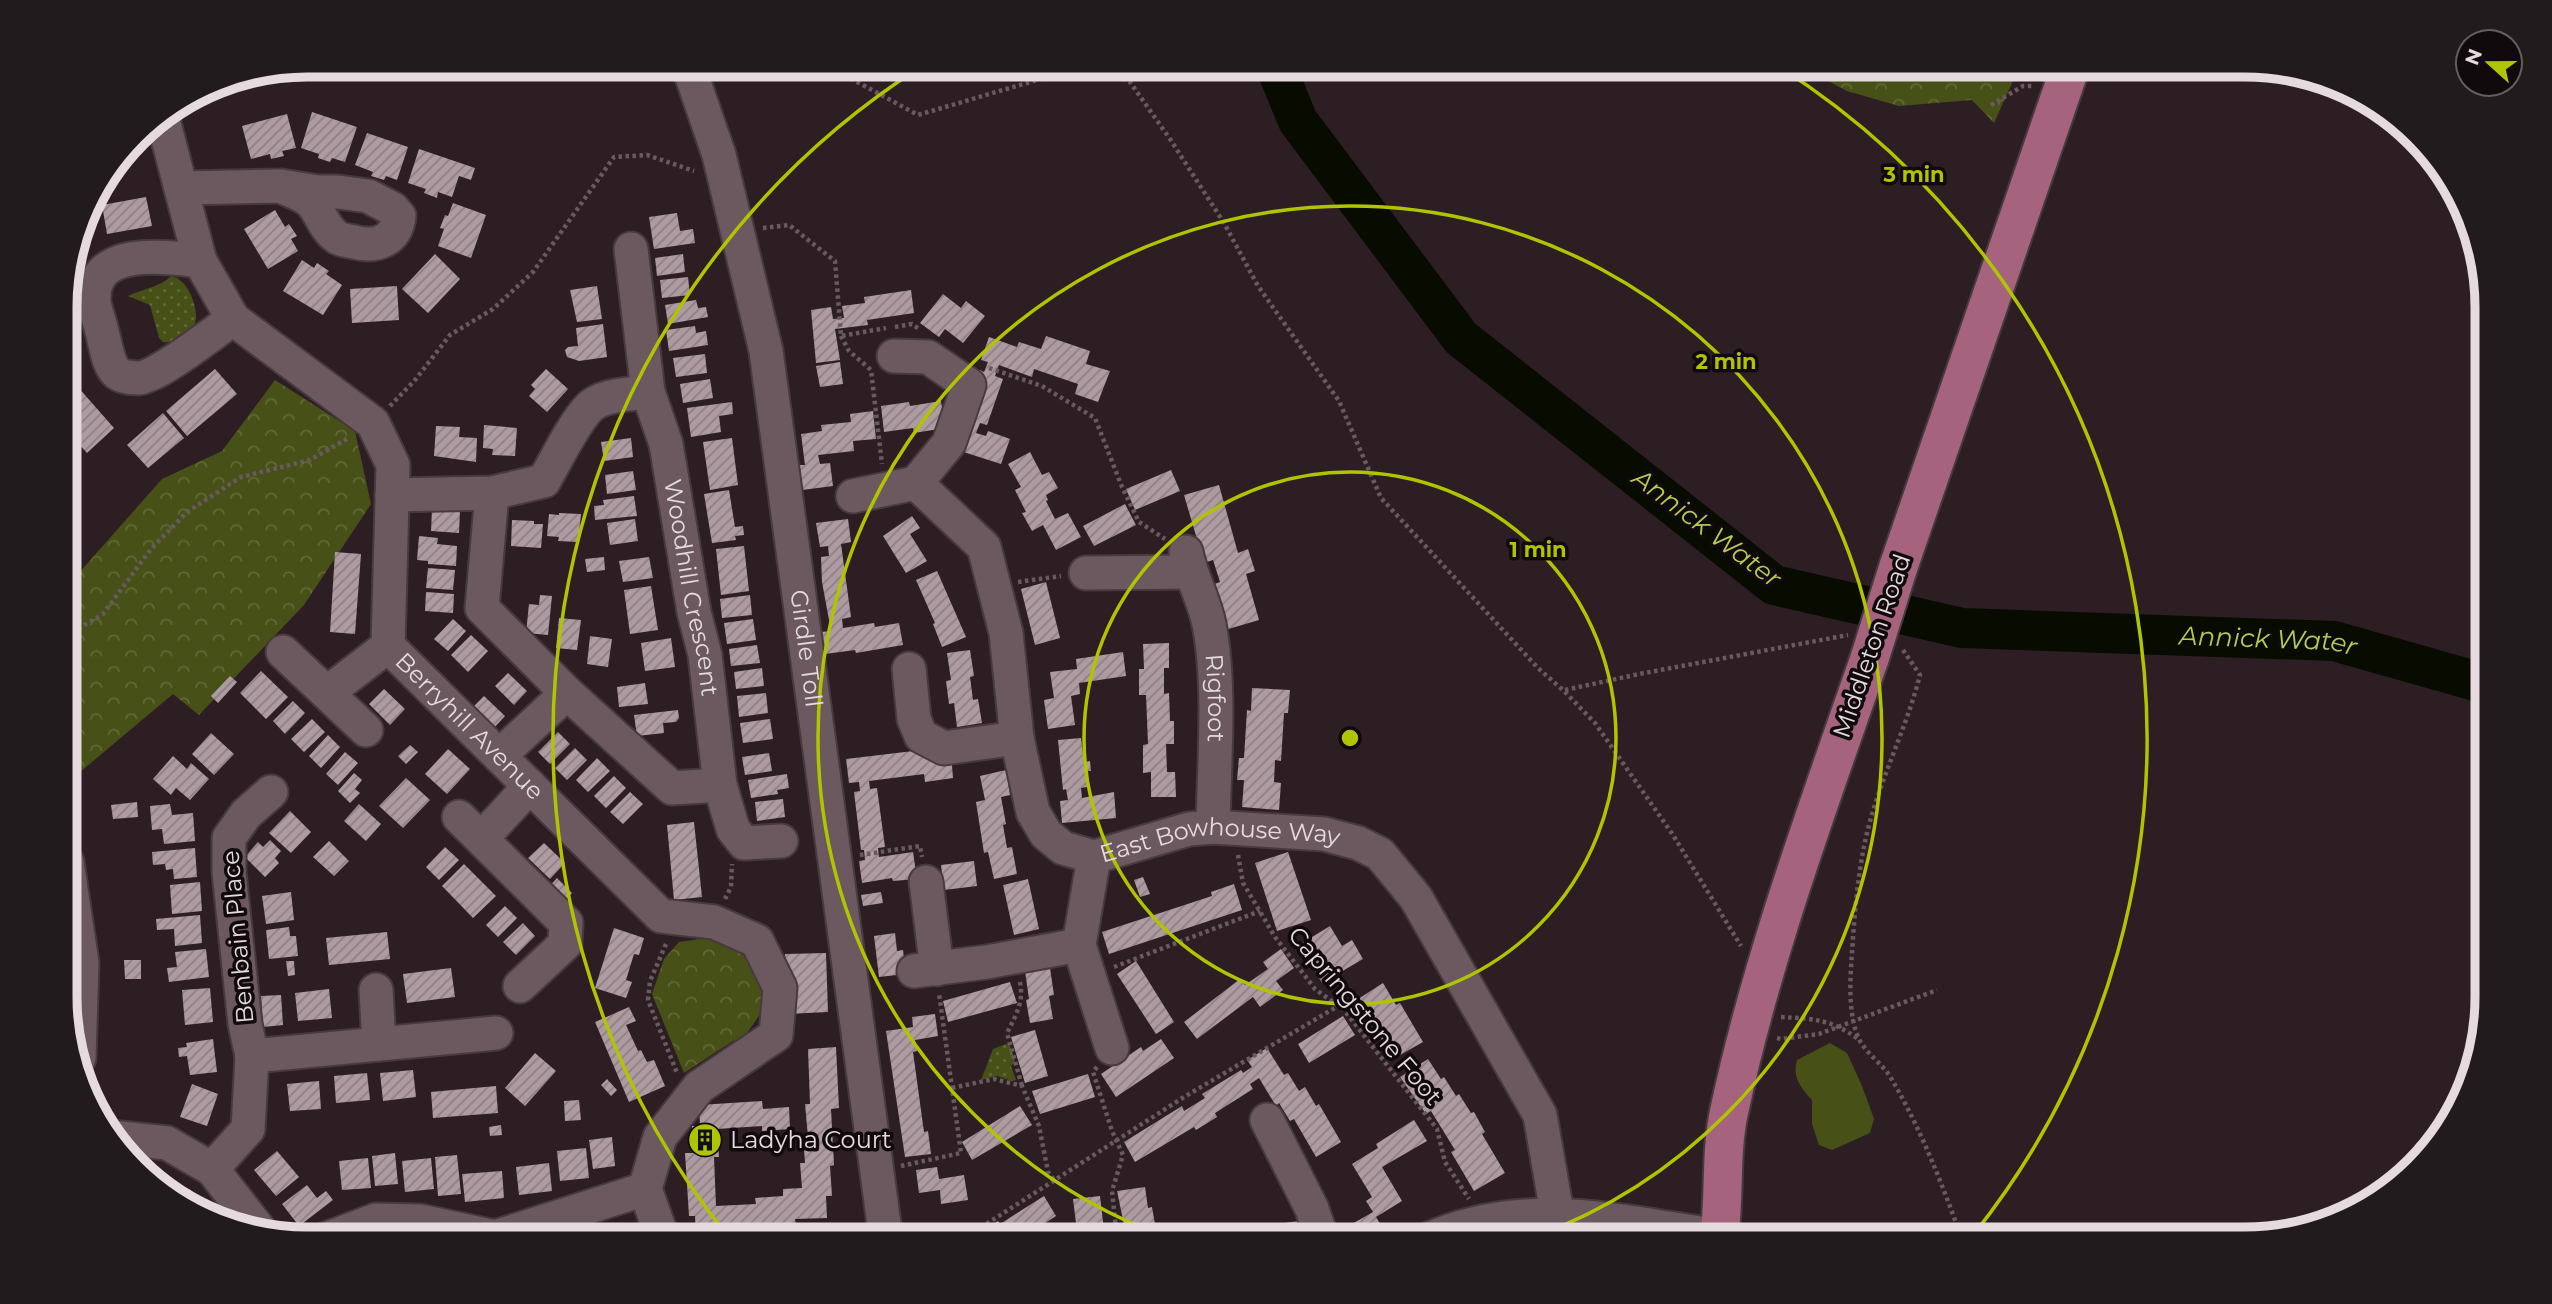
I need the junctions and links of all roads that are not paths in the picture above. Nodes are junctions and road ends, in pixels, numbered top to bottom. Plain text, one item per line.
1 (692, 77) edge
2 (2056, 77) edge
3 (165, 127) edge
4 (281, 186) dead end
5 (181, 188) junction
6 (631, 248) dead end
7 (200, 261) junction
8 (233, 319) junction
9 (894, 356) dead end
10 (648, 392) junction
11 (492, 493) junction
12 (392, 495) junction
13 (1086, 573) road end
14 (388, 646) junction
15 (283, 652) dead end
16 (909, 669) dead end
17 (327, 693) junction
18 (567, 693) junction
19 (366, 730) dead end
20 (1017, 738) junction
21 (499, 756) junction
22 (720, 785) junction
23 (530, 786) junction
24 (271, 792) dead end
25 (1223, 828) junction
26 (781, 841) dead end
27 (1094, 857) junction
28 (926, 882) dead end
29 (77, 931) edge
30 (1079, 945) junction
31 (520, 986) dead end
32 (376, 990) dead end
33 (80, 1031) edge
34 (496, 1033) dead end
35 (379, 1044) junction
36 (1112, 1048) road end
37 (252, 1056) junction
38 (1266, 1120) dead end
39 (126, 1139) edge
40 (212, 1169) junction
41 (645, 1189) junction
42 (1557, 1213) junction
43 (252, 1220) edge
44 (358, 1227) edge
45 (446, 1227) edge
46 (529, 1227) edge
47 (659, 1227) edge
48 (884, 1227) edge
49 (1317, 1227) edge
50 (1458, 1227) edge
51 (1652, 1227) edge
52 (1720, 1227) edge

1 - 48 street, Girdle Toll
2 - 52 main road, Middleton Road, bridge
3 - 5 street, Berryhill Avenue
4 - 5 street
5 - 7 street, Berryhill Avenue
6 - 10 street, Woodhill Crescent
7 - 8 street, Berryhill Avenue
7 - 8 street
8 - 12 street, Berryhill Avenue
9 - 20 street, East Bowhouse Way
10 - 11 street
10 - 22 street, Woodhill Crescent
11 - 12 street
11 - 18 street
12 - 14 street, Berryhill Avenue
13 - 25 street, Rigfoot
14 - 17 street
14 - 21 street, Berryhill Avenue
15 - 17 street
16 - 20 street
17 - 19 street
18 - 21 street
18 - 22 street
20 - 27 street, East Bowhouse Way
21 - 23 street, Berryhill Avenue
22 - 26 street, Woodhill Crescent
23 - 31 street
23 - 41 street, Berryhill Avenue
24 - 37 street, Benbain Place
25 - 27 street, East Bowhouse Way
25 - 42 street, East Bowhouse Way
27 - 30 street
28 - 30 street
29 - 33 street
30 - 36 street
32 - 35 street
34 - 35 street, Benbain Place
35 - 37 street, Benbain Place
37 - 40 street, Benbain Place
38 - 49 street
39 - 40 street
40 - 43 street
41 - 46 street
41 - 47 street
42 - 50 street
42 - 51 street
44 - 45 street

